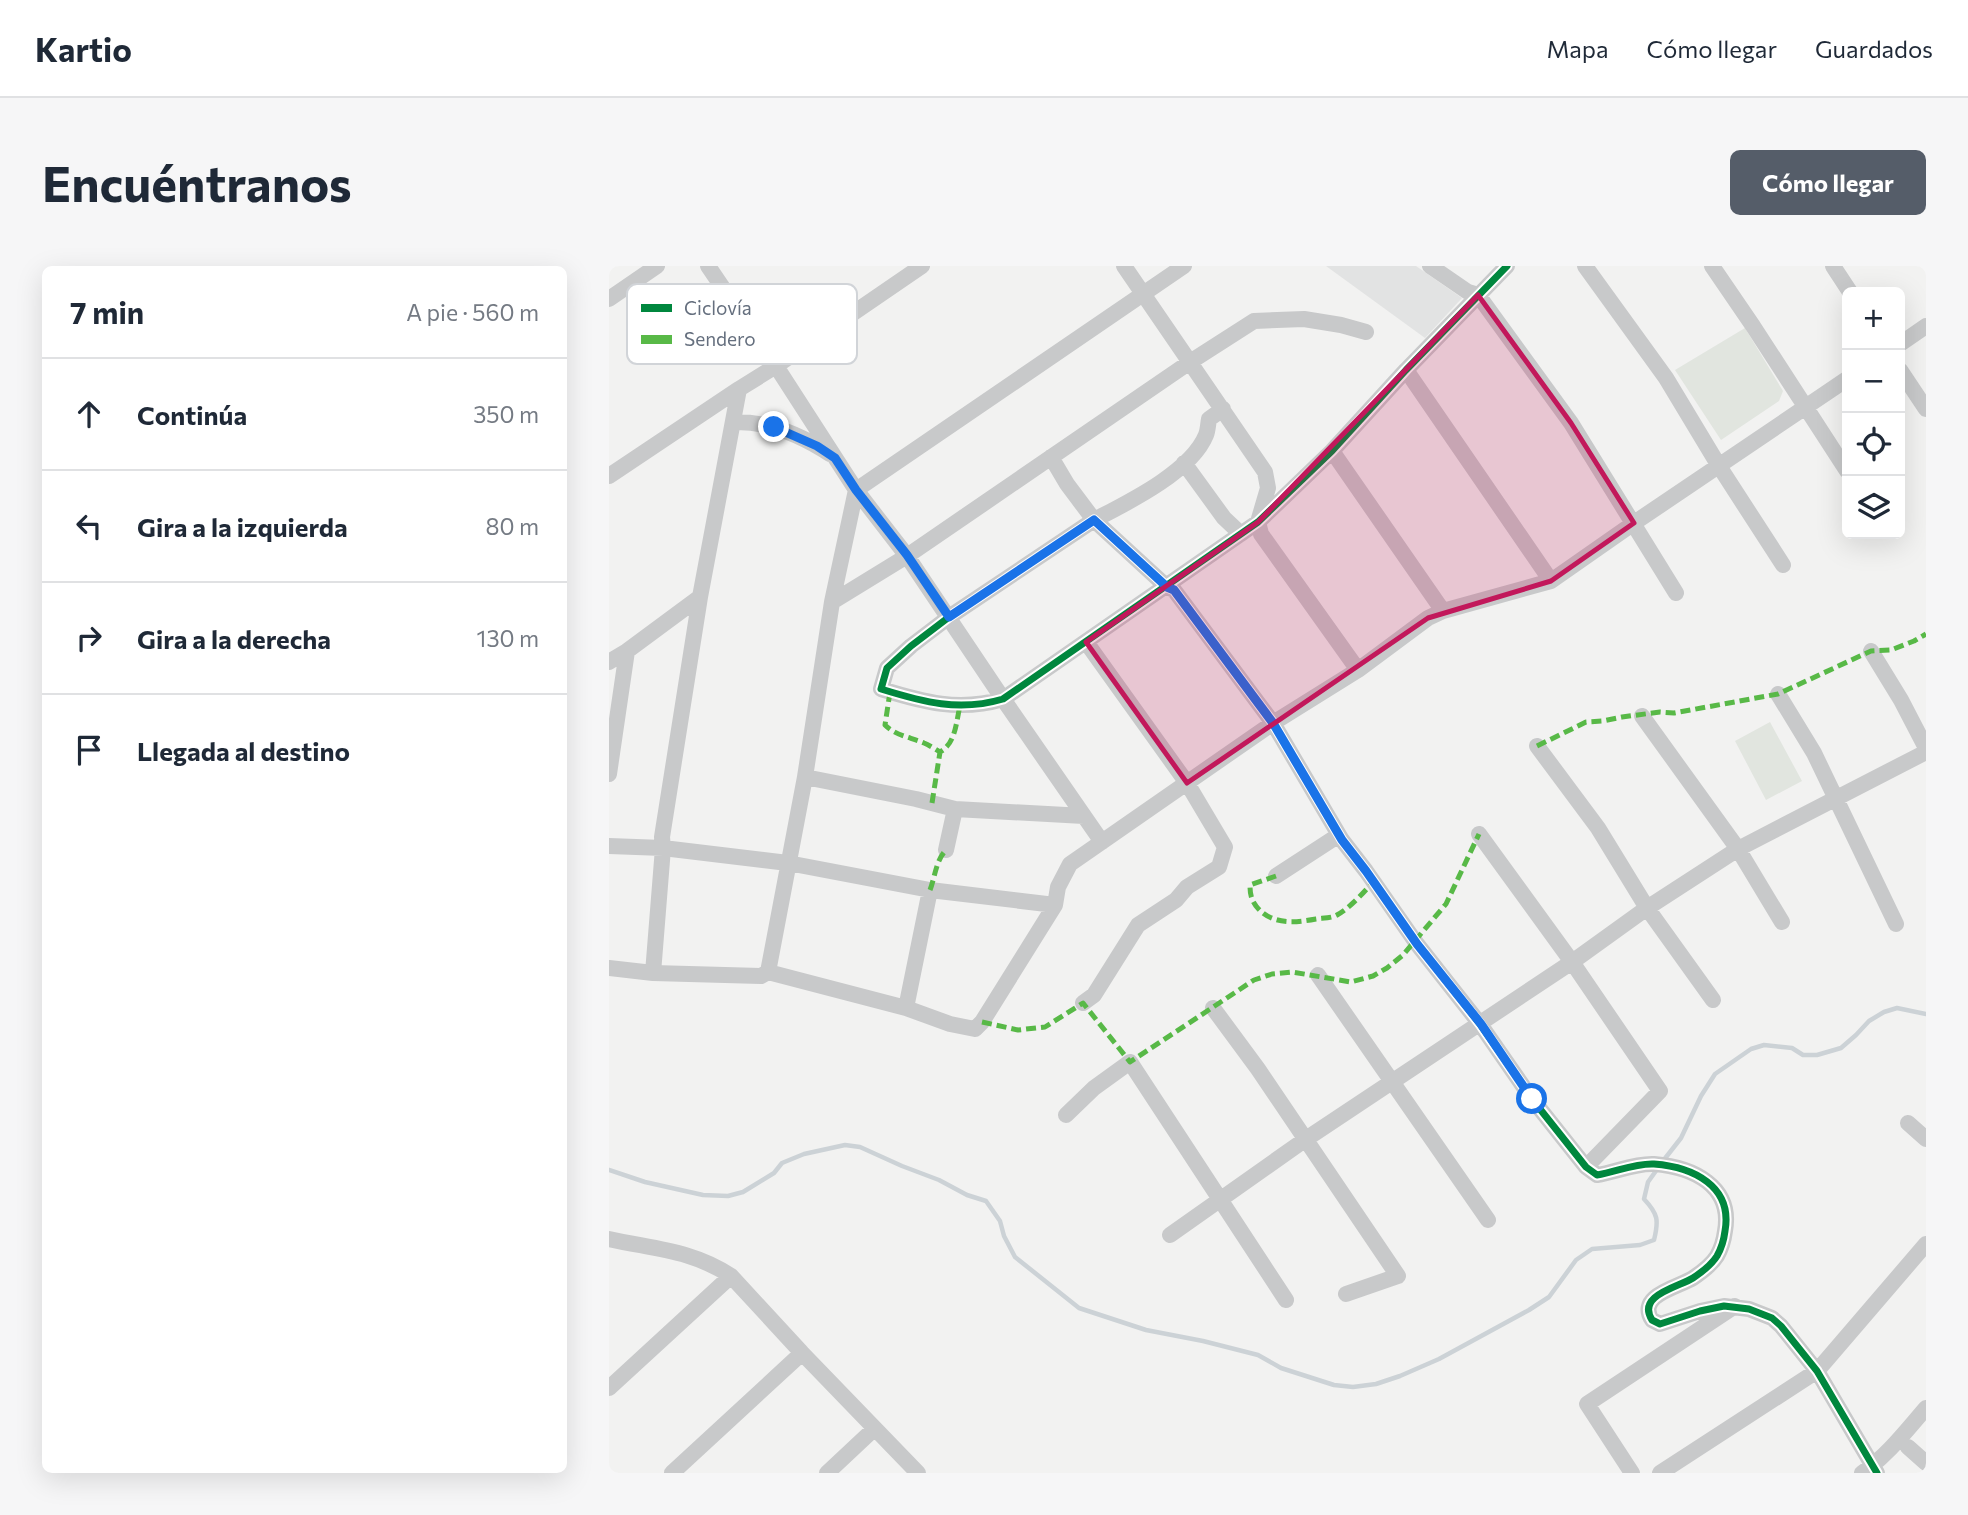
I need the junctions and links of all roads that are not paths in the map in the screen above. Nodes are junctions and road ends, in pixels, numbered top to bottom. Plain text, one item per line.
1 (657, 266) edge
2 (708, 266) edge
3 (922, 266) edge
4 (1124, 266) edge
5 (1184, 266) edge
6 (1430, 266) edge
7 (1507, 266) edge
8 (1585, 266) edge
9 (1712, 266) edge
10 (1833, 266) edge
11 (631, 284) edge
12 (720, 284) edge
13 (627, 287) edge
14 (1847, 287) edge
15 (1143, 294) junction
16 (1478, 295) junction
17 (609, 299) edge
18 (857, 311) edge
19 (1926, 326) edge
20 (1366, 332) dead end
21 (1905, 341) edge
22 (1190, 362) junction
23 (779, 364) edge
24 (776, 366) junction
25 (1406, 370) junction
26 (1905, 378) edge
27 (1842, 382) edge
28 (739, 389) junction
29 (1805, 408) junction
30 (1223, 409) junction
31 (1926, 409) edge
32 (733, 422) junction
33 (1332, 451) junction
34 (1051, 457) junction
35 (835, 458) junction
36 (1184, 463) junction
37 (1842, 464) edge
38 (1719, 466) junction
39 (609, 476) edge
40 (856, 490) junction
41 (1094, 520) junction
42 (1258, 522) junction
43 (1634, 523) junction
44 (1241, 534) junction
45 (907, 555) junction
46 (1783, 565) dead end
47 (1551, 581) junction
48 (1167, 587) junction
49 (1676, 593) dead end
50 (700, 597) junction
51 (832, 602) junction
52 (1443, 611) junction
53 (949, 617) junction
54 (1086, 642) junction
55 (627, 651) junction
56 (1871, 651) dead end
57 (609, 662) edge
58 (1358, 670) junction
59 (1778, 694) dead end
60 (1003, 699) junction
61 (1642, 716) dead end
62 (1273, 723) junction
63 (1537, 746) dead end
64 (1926, 750) edge
65 (609, 774) edge
66 (805, 777) junction
67 (1187, 783) junction
68 (1836, 798) junction
69 (955, 809) junction
70 (1083, 816) junction
71 (1479, 834) dead end
72 (1339, 835) junction
73 (1103, 842) junction
74 (609, 846) edge
75 (663, 848) junction
76 (1738, 849) junction
77 (946, 850) dead end
78 (788, 863) junction
79 (1276, 876) dead end
80 (930, 890) junction
81 (1055, 905) junction
82 (1647, 908) junction
83 (1783, 922) dead end
84 (1896, 924) dead end
85 (1572, 962) junction
86 (609, 968) edge
87 (768, 972) junction
88 (653, 973) junction
89 (1318, 975) dead end
90 (1713, 1000) dead end
91 (1083, 1003) dead end
92 (906, 1008) junction
93 (1213, 1008) dead end
94 (1481, 1024) junction
95 (1392, 1083) junction
96 (1066, 1115) dead end
97 (1908, 1123) dead end
98 (1306, 1139) junction
99 (1926, 1139) edge
100 (1585, 1167) junction
101 (1221, 1199) junction
102 (1488, 1220) dead end
103 (1170, 1235) dead end
104 (610, 1241) edge
105 (1926, 1244) edge
106 (731, 1276) junction
107 (1346, 1294) dead end
108 (1286, 1300) dead end
109 (1735, 1306) junction
110 (801, 1353) junction
111 (1817, 1370) junction
112 (609, 1388) edge
113 (1926, 1408) edge
114 (874, 1429) junction
115 (1908, 1447) dead end
116 (1926, 1463) edge
117 (1871, 1471) edge
118 (673, 1473) edge
119 (827, 1473) edge
120 (918, 1473) edge
121 (1632, 1473) edge
122 (1660, 1473) edge

1 - 11 street
2 - 12 street
3 - 18 street
4 - 15 street
5 - 15 street
6 - 16 street
7 - 16 street
8 - 38 street
9 - 29 street
10 - 14 street
13 - 17 street
15 - 22 street
15 - 40 street
16 - 25 street
16 - 43 street
19 - 21 street
20 - 22 street
22 - 30 street
22 - 34 street
23 - 24 street
24 - 28 street
24 - 35 street
25 - 33 street
25 - 47 street
26 - 31 street
27 - 29 street
28 - 32 street
28 - 39 street
29 - 37 street
29 - 38 street
30 - 36 street
30 - 42 street
32 - 35 street
32 - 50 street
33 - 42 street
33 - 52 street
34 - 41 street
34 - 45 street
35 - 40 street
36 - 41 street
36 - 44 street
38 - 43 street
38 - 46 street
40 - 45 street
40 - 51 street
41 - 48 street
41 - 53 street
42 - 44 street
42 - 58 street
43 - 47 street
43 - 49 street
44 - 48 street
45 - 51 street
45 - 53 street
47 - 52 street
48 - 54 street
48 - 62 street
50 - 55 street
50 - 75 street
51 - 66 street
52 - 58 street
53 - 60 street
53 - 60 street
54 - 60 street
54 - 67 street
55 - 57 street
55 - 65 street
56 - 64 street
58 - 62 street
59 - 68 street
60 - 70 street
61 - 76 street
62 - 67 street
62 - 72 street
63 - 82 street
64 - 68 street
66 - 69 street
66 - 78 street
67 - 73 street
67 - 91 street
68 - 76 street
68 - 84 street
69 - 70 street
69 - 77 street
70 - 73 street
71 - 85 street
72 - 79 street
72 - 94 street
73 - 81 street
74 - 75 street
75 - 78 street
75 - 88 street
76 - 82 street
76 - 83 street
78 - 80 street
78 - 87 street
80 - 81 street
80 - 92 street
81 - 92 street
82 - 85 street
82 - 90 street
85 - 94 street
85 - 100 street
86 - 88 street
87 - 88 street
87 - 92 street
89 - 95 street
93 - 98 street
94 - 95 street
94 - 100 street
95 - 98 street
95 - 102 street
96 - 101 street
97 - 99 street
98 - 101 street
98 - 107 street
100 - 109 street
101 - 103 street
101 - 108 street
104 - 106 street
105 - 111 street
106 - 110 street
106 - 112 street
109 - 111 street
109 - 121 street
110 - 114 street
110 - 118 street
111 - 117 street
111 - 122 street
113 - 117 street
114 - 119 street
114 - 120 street
115 - 116 street

